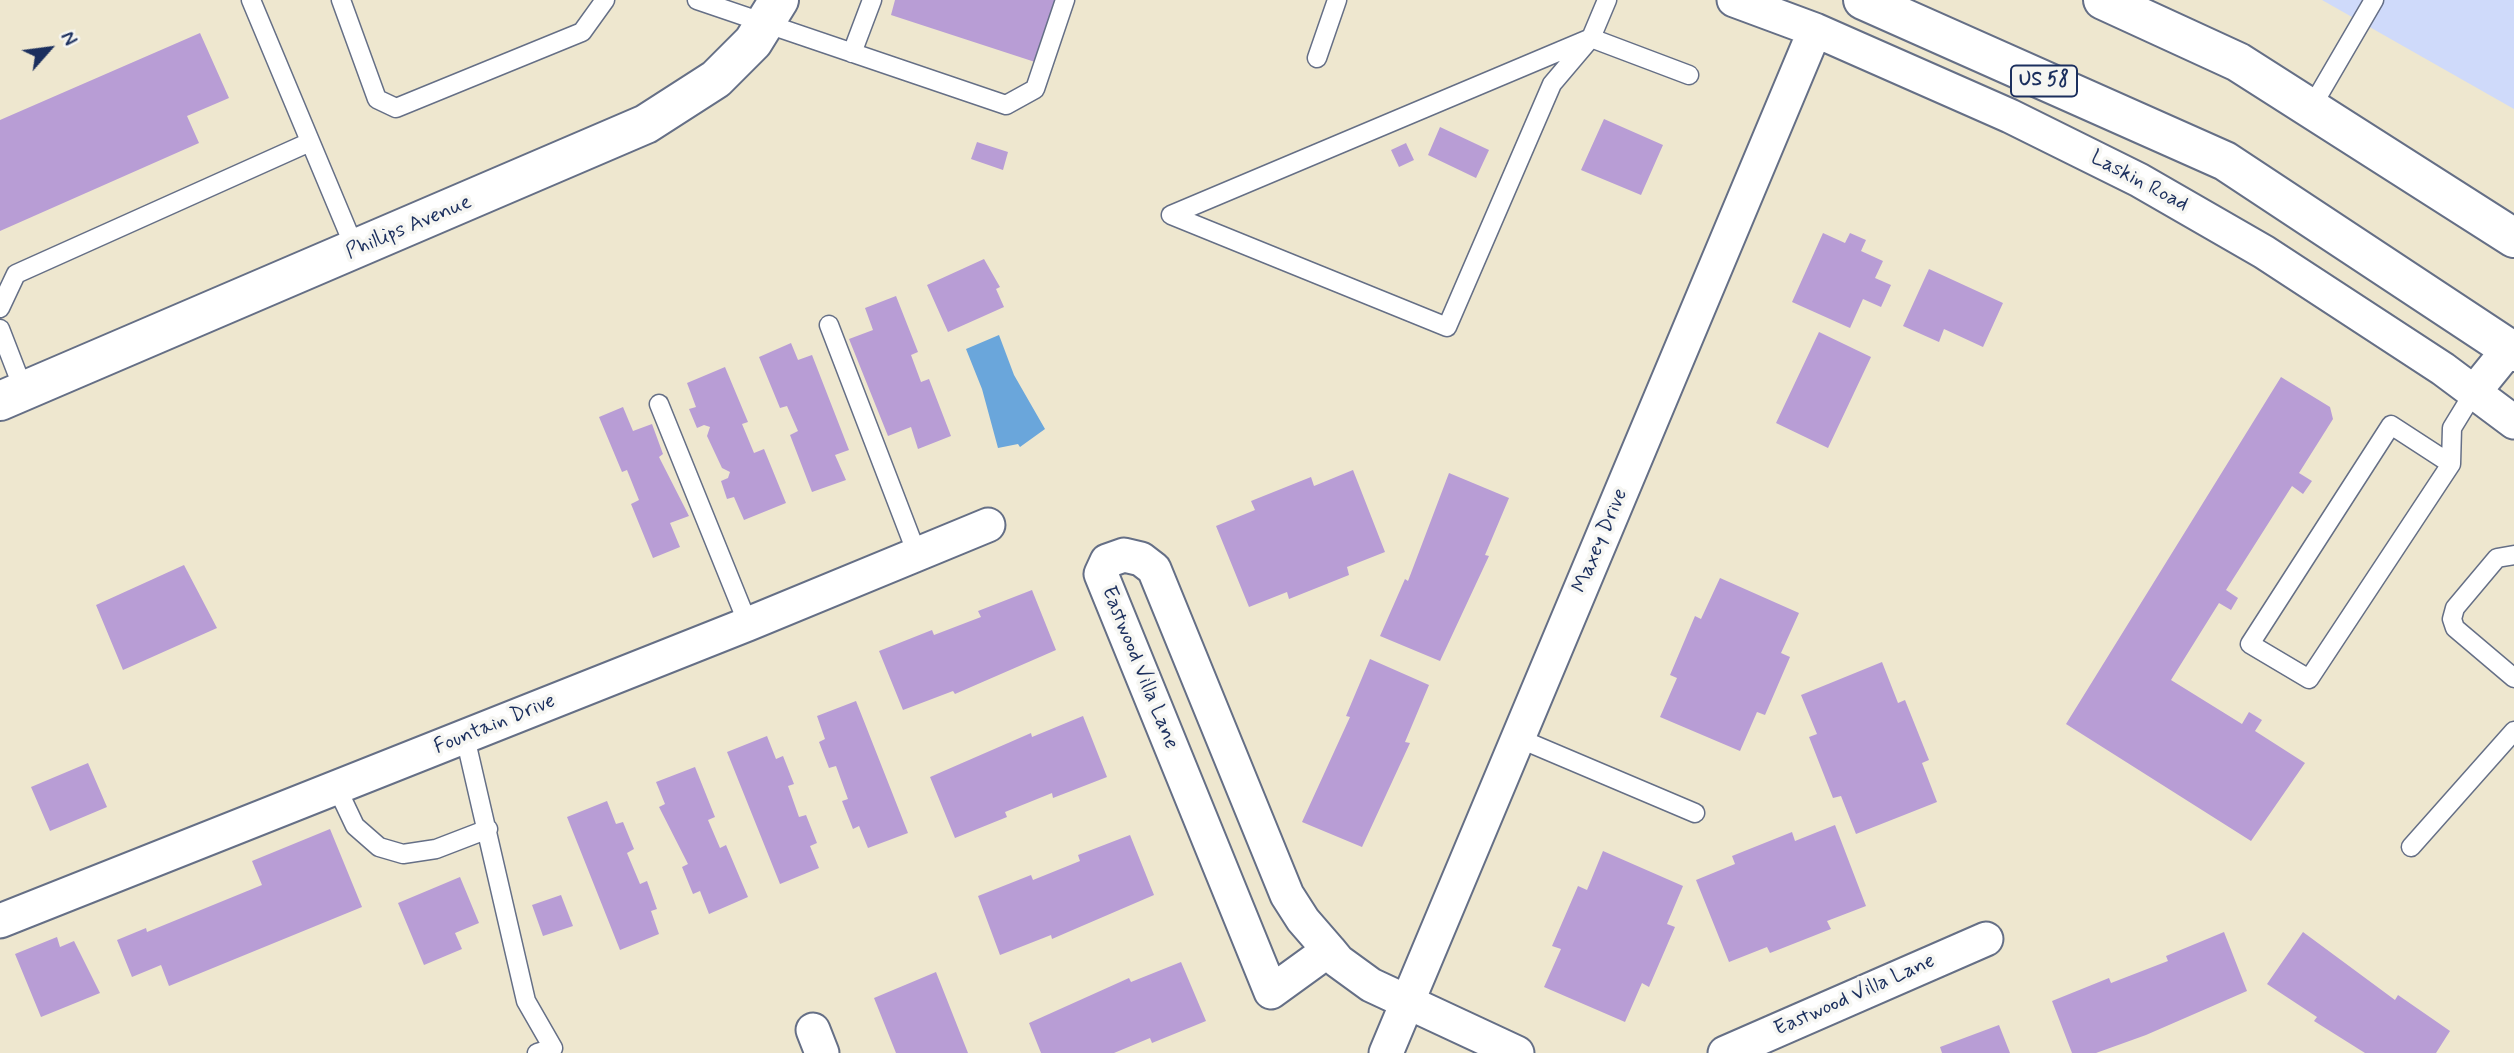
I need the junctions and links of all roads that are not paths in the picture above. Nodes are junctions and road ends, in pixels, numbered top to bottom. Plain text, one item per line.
1 (251, 0) edge
2 (341, 0) edge
3 (606, 0) edge
4 (697, 0) edge
5 (872, 0) edge
6 (1065, 0) edge
7 (1337, 0) edge
8 (1607, 0) edge
9 (1734, 0) edge
10 (1863, 0) edge
11 (2103, 0) edge
12 (2374, 0) edge
13 (772, 11) edge
14 (1815, 30) junction
15 (1591, 38) junction
16 (852, 53) junction
17 (1317, 58) dead end
18 (1689, 75) dead end
19 (2311, 108) junction
20 (310, 142) junction
21 (2514, 238) edge
22 (356, 251) junction
23 (0, 309) edge
24 (829, 325) dead end
25 (0, 329) edge
26 (2512, 348) edge
27 (2474, 392) junction
28 (12, 396) edge
29 (659, 404) dead end
30 (2514, 422) edge
31 (2451, 464) junction
32 (988, 525) dead end
33 (917, 554) junction
34 (2514, 555) edge
35 (748, 624) junction
36 (2514, 678) edge
37 (2514, 731) edge
38 (465, 737) junction
39 (1518, 738) junction
40 (337, 788) junction
41 (1695, 813) dead end
42 (488, 829) junction
43 (2411, 847) dead end
44 (0, 921) edge
45 (1986, 939) dead end
46 (1329, 950) junction
47 (1408, 1001) junction
48 (1744, 1049) edge
49 (537, 1053) edge
50 (1386, 1053) edge
51 (1517, 1053) edge

1 - 20 lane
2 - 3 lane
4 - 13 lane
5 - 16 lane
6 - 16 lane
7 - 17 lane
8 - 15 lane
9 - 14 street, Laskin Road
10 - 26 main road, US 58
11 - 19 main road
12 - 19 lane
13 - 16 lane
13 - 22 main road, Phillips Avenue
14 - 27 street, Laskin Road
14 - 39 street, Maxey Drive
15 - 15 lane
15 - 18 lane
19 - 21 main road
20 - 22 lane
20 - 23 lane
22 - 28 main road, Phillips Avenue
24 - 33 lane
25 - 28 lane
26 - 27 street
27 - 30 street, Laskin Road
27 - 31 lane
29 - 35 lane
31 - 31 lane
32 - 33 street, Fountain Drive
33 - 35 street, Fountain Drive
34 - 36 lane
35 - 38 street, Fountain Drive
37 - 43 lane
38 - 40 street, Fountain Drive
38 - 42 lane
39 - 41 lane
39 - 47 street, Maxey Drive
40 - 42 lane
40 - 44 street, Fountain Drive
42 - 49 lane
45 - 48 street, Eastwood Villa Lane
46 - 46 street, Eastwood Villa Lane
46 - 47 street, Eastwood Villa Lane
47 - 50 street, Maxey Drive
47 - 51 street, Eastwood Villa Lane

